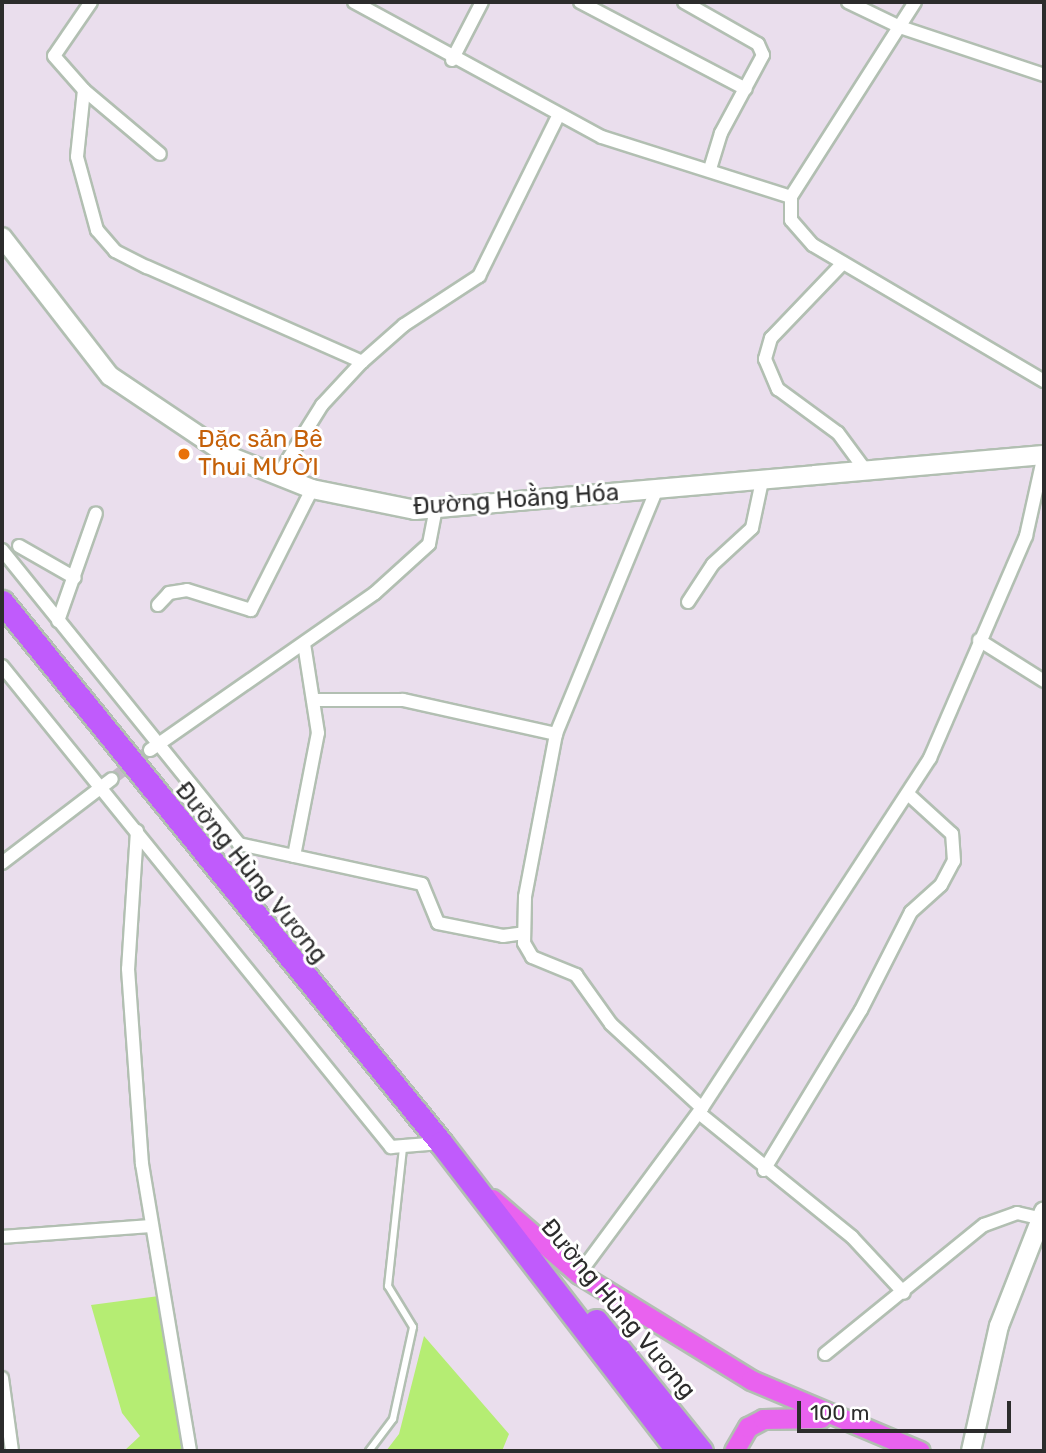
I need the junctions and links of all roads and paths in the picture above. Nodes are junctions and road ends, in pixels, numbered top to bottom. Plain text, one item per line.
1 (91, 2) edge
2 (354, 2) edge
3 (482, 2) edge
4 (580, 2) edge
5 (684, 2) edge
6 (848, 2) edge
7 (915, 2) edge
8 (900, 27) junction
9 (452, 60) junction
10 (1044, 75) edge
11 (746, 89) junction
12 (84, 90) junction
13 (558, 116) junction
14 (160, 154) dead end
15 (710, 169) junction
16 (791, 197) junction
17 (2, 237) edge
18 (843, 263) junction
19 (362, 362) junction
20 (1044, 381) edge
21 (1044, 455) edge
22 (866, 471) junction
23 (277, 477) junction
24 (762, 481) junction
25 (312, 489) junction
26 (656, 491) junction
27 (436, 508) junction
28 (96, 513) dead end
29 (19, 546) dead end
30 (2, 550) edge
31 (75, 578) junction
32 (2, 602) edge
33 (688, 602) dead end
34 (158, 605) dead end
35 (58, 621) junction
36 (979, 640) junction
37 (304, 644) junction
38 (2, 666) edge
39 (1044, 681) edge
40 (313, 700) junction
41 (556, 734) junction
42 (157, 748) junction
43 (107, 783) junction
44 (908, 794) junction
45 (137, 831) junction
46 (294, 856) junction
47 (2, 863) edge
48 (524, 933) junction
49 (700, 1111) junction
50 (440, 1143) junction
51 (402, 1147) junction
52 (764, 1170) junction
53 (463, 1173) junction
54 (1043, 1215) edge
55 (152, 1226) junction
56 (2, 1237) edge
57 (579, 1274) junction
58 (904, 1293) junction
59 (825, 1354) dead end
60 (2, 1378) edge
61 (830, 1418) junction
62 (899, 1447) edge
63 (12, 1451) edge
64 (190, 1451) edge
65 (369, 1451) edge
66 (678, 1451) edge
67 (701, 1451) edge
68 (734, 1451) edge
69 (920, 1451) edge
70 (971, 1451) edge

1 - 12 street
2 - 9 street
3 - 9 street
4 - 11 street
5 - 11 street
6 - 8 street
7 - 8 street
8 - 10 street
8 - 16 street
9 - 13 street
11 - 15 street
12 - 14 street
12 - 19 street
13 - 15 street
13 - 19 street
15 - 16 street
16 - 18 street
17 - 23 main road, Đường Hoằng Hóa
18 - 20 street
18 - 22 street
19 - 23 street
21 - 22 main road, Đường Hoằng Hóa
21 - 36 street
22 - 24 main road, Đường Hoằng Hóa
23 - 25 main road, Đường Hoằng Hóa
24 - 26 main road, Đường Hoằng Hóa
24 - 33 street
25 - 27 main road, Đường Hoằng Hóa
25 - 34 street
26 - 27 main road, Đường Hoằng Hóa
26 - 41 street
27 - 37 street
28 - 31 street
29 - 31 street
30 - 35 street
31 - 35 street
32 - 50 highway, Đường Hùng Vương
35 - 42 street
36 - 39 street
36 - 44 street
37 - 40 street
37 - 42 street
38 - 43 street
40 - 41 street
40 - 46 street
41 - 48 street
42 - 46 street
43 - 45 street
43 - 47 street
44 - 49 street
44 - 52 street
45 - 51 street
45 - 55 street
46 - 48 street
48 - 49 street
49 - 52 street
49 - 57 street
50 - 51 street
50 - 53 highway, Đường Hùng Vương
51 - 65 lane
52 - 58 street
53 - 57 main road
53 - 66 highway, Đường Hùng Vương
53 - 67 highway, Đường Hùng Vương
54 - 58 street
54 - 70 main road
55 - 56 street
55 - 64 street
57 - 61 main road
58 - 59 street
60 - 63 street
61 - 62 main road
61 - 68 main road
62 - 69 main road

